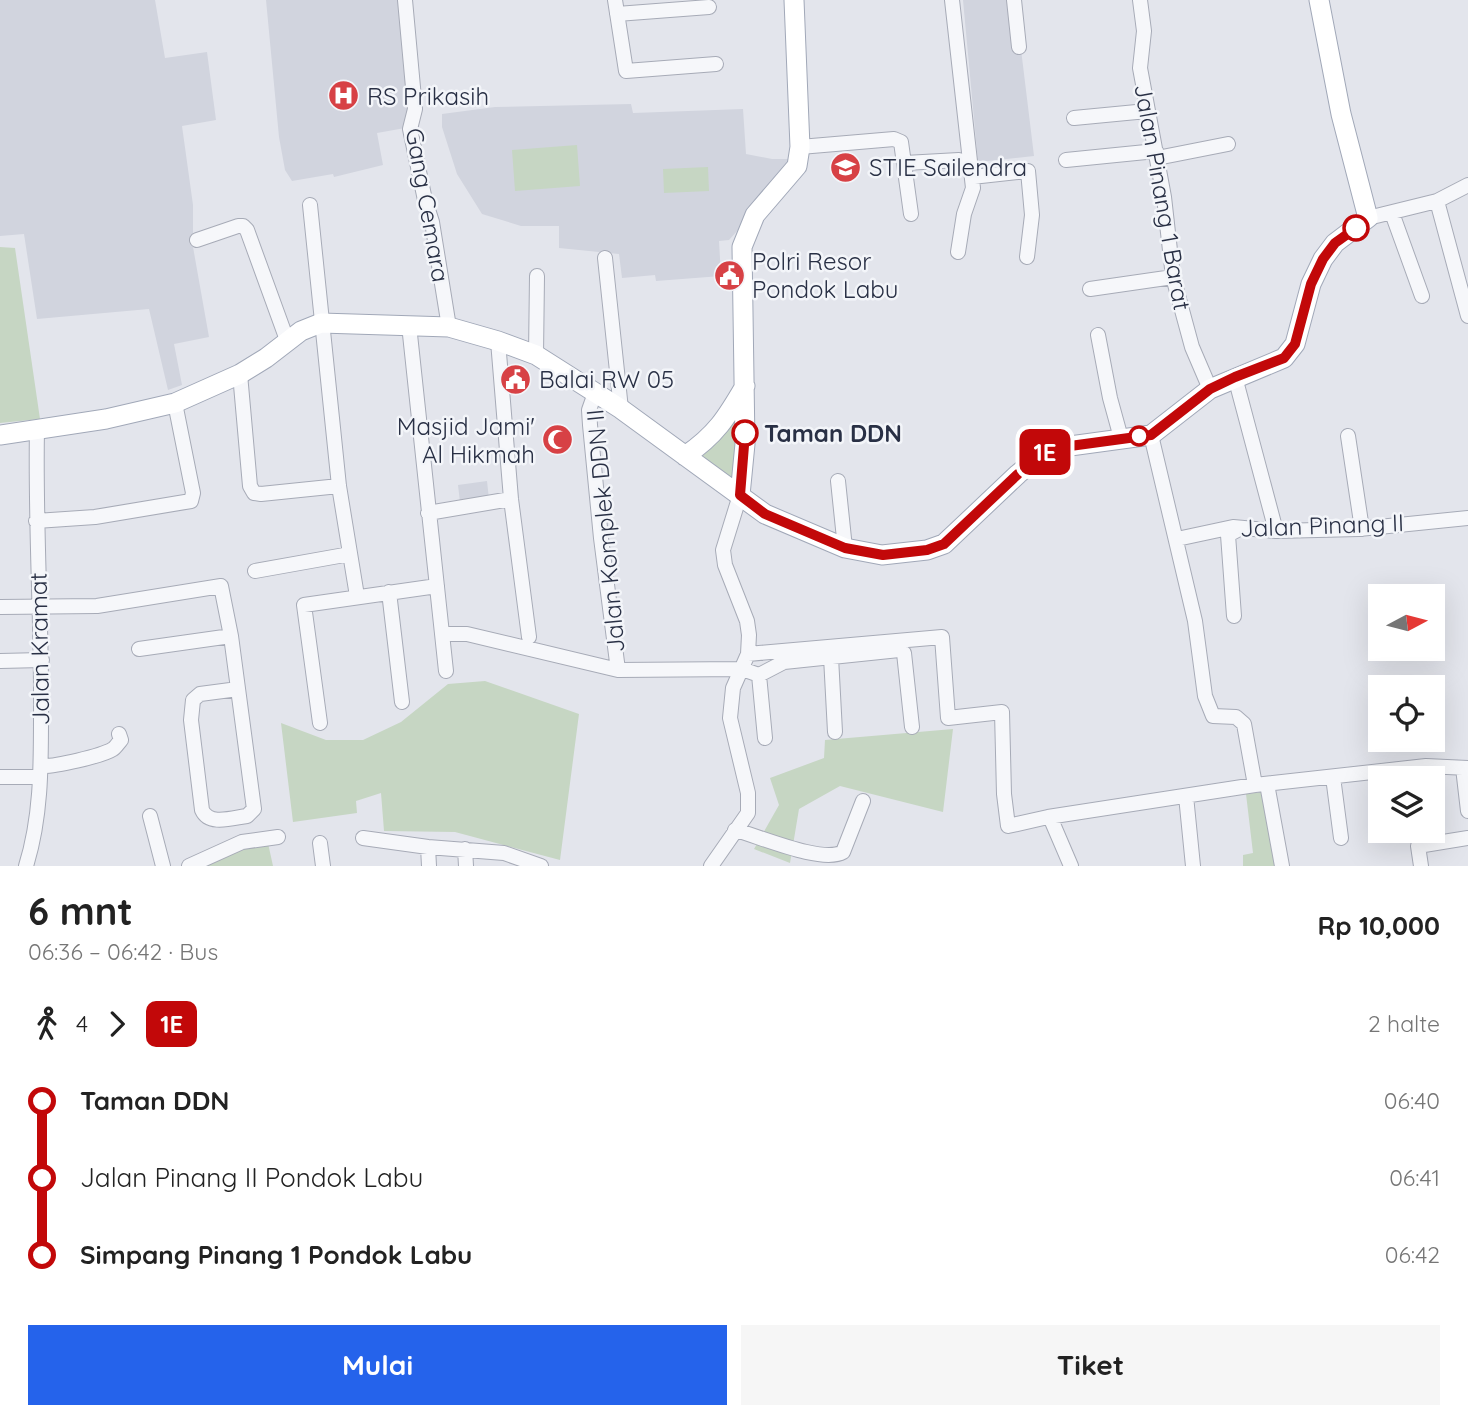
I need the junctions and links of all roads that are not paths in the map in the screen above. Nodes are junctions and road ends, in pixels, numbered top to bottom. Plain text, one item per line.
1 (405, 0) edge
2 (794, 0) edge
3 (952, 0) edge
4 (1014, 0) edge
5 (1140, 0) edge
6 (1319, 0) edge
7 (616, 7) edge
8 (709, 7) dead end
9 (1019, 47) dead end
10 (716, 64) dead end
11 (1147, 111) junction
12 (1074, 118) dead end
13 (1228, 144) dead end
14 (800, 147) junction
15 (1157, 154) junction
16 (960, 160) dead end
17 (1066, 160) dead end
18 (905, 163) junction
19 (972, 177) junction
20 (1468, 185) edge
21 (1437, 201) junction
22 (310, 205) dead end
23 (1392, 213) junction
24 (911, 214) dead end
25 (1368, 219) junction
26 (197, 240) dead end
27 (958, 252) dead end
28 (1027, 257) dead end
29 (605, 258) dead end
30 (537, 276) dead end
31 (1173, 277) junction
32 (1464, 286) edge
33 (1090, 289) dead end
34 (1422, 296) dead end
35 (1468, 316) edge
36 (449, 327) junction
37 (321, 328) junction
38 (410, 335) junction
39 (1098, 335) dead end
40 (287, 340) junction
41 (499, 345) junction
42 (536, 355) junction
43 (240, 374) junction
44 (1235, 377) junction
45 (745, 386) junction
46 (1210, 389) junction
47 (592, 399) junction
48 (175, 403) junction
49 (621, 409) junction
50 (37, 430) junction
51 (0, 435) edge
52 (1151, 435) junction
53 (1348, 436) dead end
54 (1121, 438) junction
55 (685, 456) junction
56 (838, 481) dead end
57 (339, 485) junction
58 (740, 495) junction
59 (511, 499) junction
60 (428, 513) junction
61 (1468, 518) edge
62 (36, 521) junction
63 (1241, 528) junction
64 (1362, 529) junction
65 (1276, 531) junction
66 (1177, 539) junction
67 (845, 548) junction
68 (350, 554) junction
69 (255, 571) dead end
70 (437, 586) junction
71 (389, 592) junction
72 (357, 596) junction
73 (41, 606) junction
74 (0, 607) edge
75 (1234, 616) dead end
76 (443, 634) junction
77 (231, 636) junction
78 (529, 637) dead end
79 (139, 649) dead end
80 (748, 654) junction
81 (831, 657) junction
82 (42, 660) junction
83 (0, 661) edge
84 (742, 669) junction
85 (618, 670) junction
86 (446, 671) dead end
87 (758, 675) junction
88 (237, 689) junction
89 (402, 702) dead end
90 (320, 723) dead end
91 (912, 727) dead end
92 (835, 732) dead end
93 (119, 734) dead end
94 (765, 738) dead end
95 (1445, 767) edge
96 (1466, 768) edge
97 (40, 771) junction
98 (1368, 775) edge
99 (0, 777) edge
100 (1333, 777) junction
101 (1261, 785) junction
102 (1186, 796) junction
103 (863, 801) dead end
104 (1468, 811) edge
105 (150, 816) dead end
106 (1050, 817) junction
107 (735, 830) junction
108 (278, 838) dead end
109 (363, 838) dead end
110 (1341, 838) dead end
111 (1468, 838) edge
112 (320, 843) dead end
113 (428, 847) junction
114 (465, 849) junction
115 (522, 862) edge
116 (26, 866) edge
117 (163, 866) edge
118 (189, 866) edge
119 (323, 866) edge
120 (429, 866) edge
121 (466, 866) edge
122 (541, 866) edge
123 (711, 866) edge
124 (1071, 866) edge
125 (1193, 866) edge
126 (1283, 866) edge
127 (1421, 866) edge

1 - 36 street, Gang Cemara
2 - 14 main road
3 - 19 street
4 - 9 street
5 - 11 street, Jalan Pinang 1 Barat
6 - 25 main road
7 - 8 street
7 - 10 street
11 - 12 street
11 - 15 street, Jalan Pinang 1 Barat
13 - 15 street
14 - 18 street
14 - 45 main road
15 - 17 street
15 - 31 street, Jalan Pinang 1 Barat
16 - 18 street
18 - 24 street
19 - 27 street
19 - 28 street
20 - 21 street
21 - 23 street
21 - 32 street
22 - 37 street
23 - 25 street
23 - 34 street
25 - 44 main road
26 - 40 street
29 - 49 street
30 - 42 street
31 - 33 street
31 - 46 street, Jalan Pinang 1 Barat
32 - 35 street
36 - 38 main road
36 - 41 main road
37 - 38 main road
37 - 40 main road
37 - 57 street
38 - 60 street
39 - 54 street
40 - 43 main road
41 - 42 main road
41 - 59 street
42 - 47 main road
43 - 48 main road
43 - 57 street
44 - 46 main road
44 - 65 street
45 - 55 main road
45 - 58 main road
46 - 52 main road
47 - 49 main road
47 - 85 street, Jalan Komplek DDN II
48 - 50 main road
48 - 62 street
49 - 55 main road
50 - 51 main road
50 - 62 street, Jalan Kramat
52 - 54 main road
52 - 66 street
53 - 64 street
54 - 67 main road
55 - 58 main road
56 - 67 street
57 - 68 street
58 - 67 main road
58 - 80 street
59 - 60 street
59 - 78 street
60 - 70 street
61 - 64 street, Jalan Pinang II
62 - 73 street, Jalan Kramat
63 - 65 street, Jalan Pinang II
63 - 66 street, Jalan Pinang II
63 - 75 street
64 - 65 street, Jalan Pinang II
66 - 101 street
68 - 69 street
68 - 72 street
70 - 71 street
70 - 76 street
71 - 72 street
71 - 89 street
72 - 90 street
73 - 74 street
73 - 77 street
73 - 82 street, Jalan Kramat
76 - 85 street, Jalan Komplek DDN II
76 - 86 street
77 - 79 street
77 - 88 street
80 - 84 street
80 - 106 street
81 - 87 street
81 - 91 street
81 - 92 street
82 - 83 street
82 - 97 street, Jalan Kramat
84 - 85 street, Jalan Komplek DDN II
84 - 87 street
84 - 107 street
87 - 94 street
88 - 88 street
93 - 97 street
95 - 96 street
96 - 104 street
97 - 99 street
97 - 116 street, Jalan Kramat
98 - 100 street
100 - 101 street
100 - 110 street
101 - 102 street
101 - 126 street
102 - 106 street
102 - 125 street
103 - 107 street
105 - 117 street
106 - 124 street
107 - 123 street
108 - 118 street
109 - 113 street
111 - 127 street
112 - 119 street
113 - 114 street
113 - 120 street
114 - 115 street
114 - 121 street
115 - 122 street

